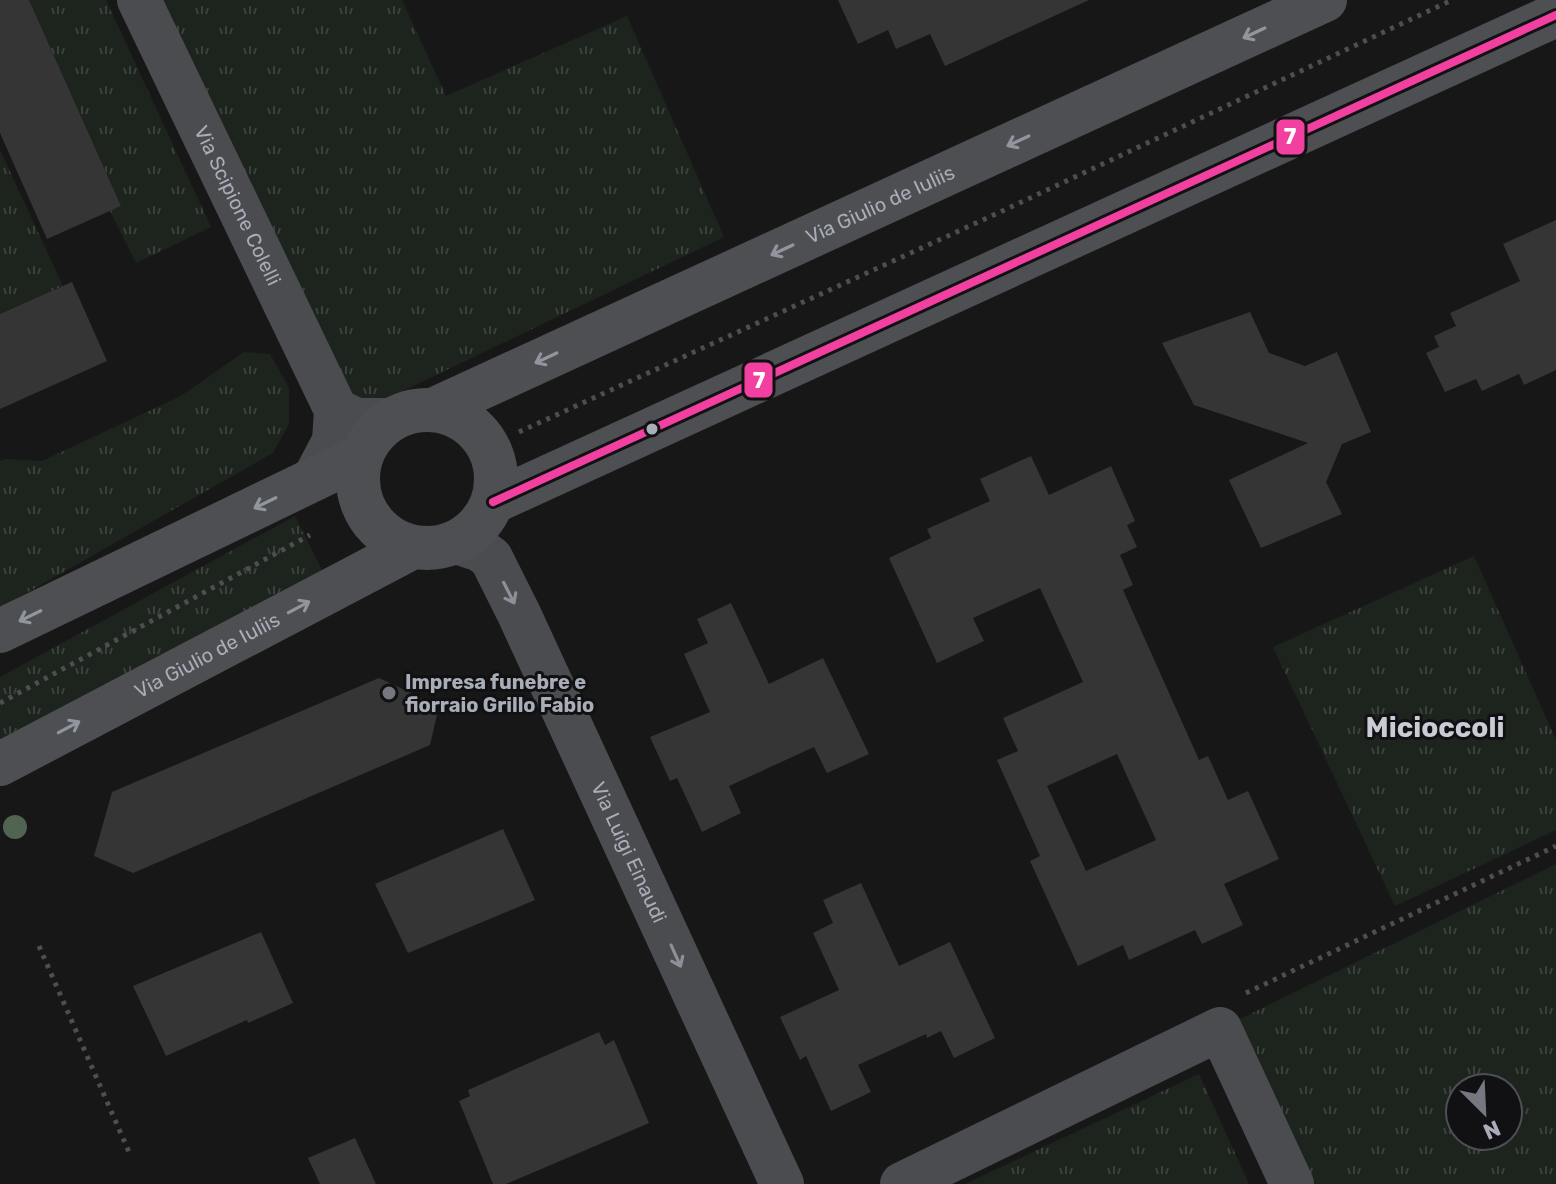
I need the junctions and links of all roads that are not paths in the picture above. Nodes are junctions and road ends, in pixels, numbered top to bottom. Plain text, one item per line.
1 (139, 0) edge
2 (1325, 0) edge
3 (1556, 15) edge
4 (435, 409) junction
5 (336, 410) junction
6 (389, 420) junction
7 (360, 457) junction
8 (314, 479) junction
9 (493, 502) junction
10 (456, 542) junction
11 (413, 547) junction
12 (0, 631) edge
13 (0, 764) edge
14 (782, 1184) edge
15 (902, 1184) edge
16 (1292, 1184) edge

1 - 5 street, Via Scipione Colelli
2 -> 4 main road, Via Giulio de Iuliis
3 - 9 main road
4 - 6 main road, Via Giulio de Iuliis
4 - 9 main road
5 - 6 street
5 - 8 street
6 - 7 main road
7 - 8 main road
7 - 11 main road
8 -> 12 main road
9 - 10 main road
10 - 11 main road, Via Giulio de Iuliis
10 -> 14 street, Via Luigi Einaudi
13 -> 11 main road, Via Giulio de Iuliis
15 - 16 street

